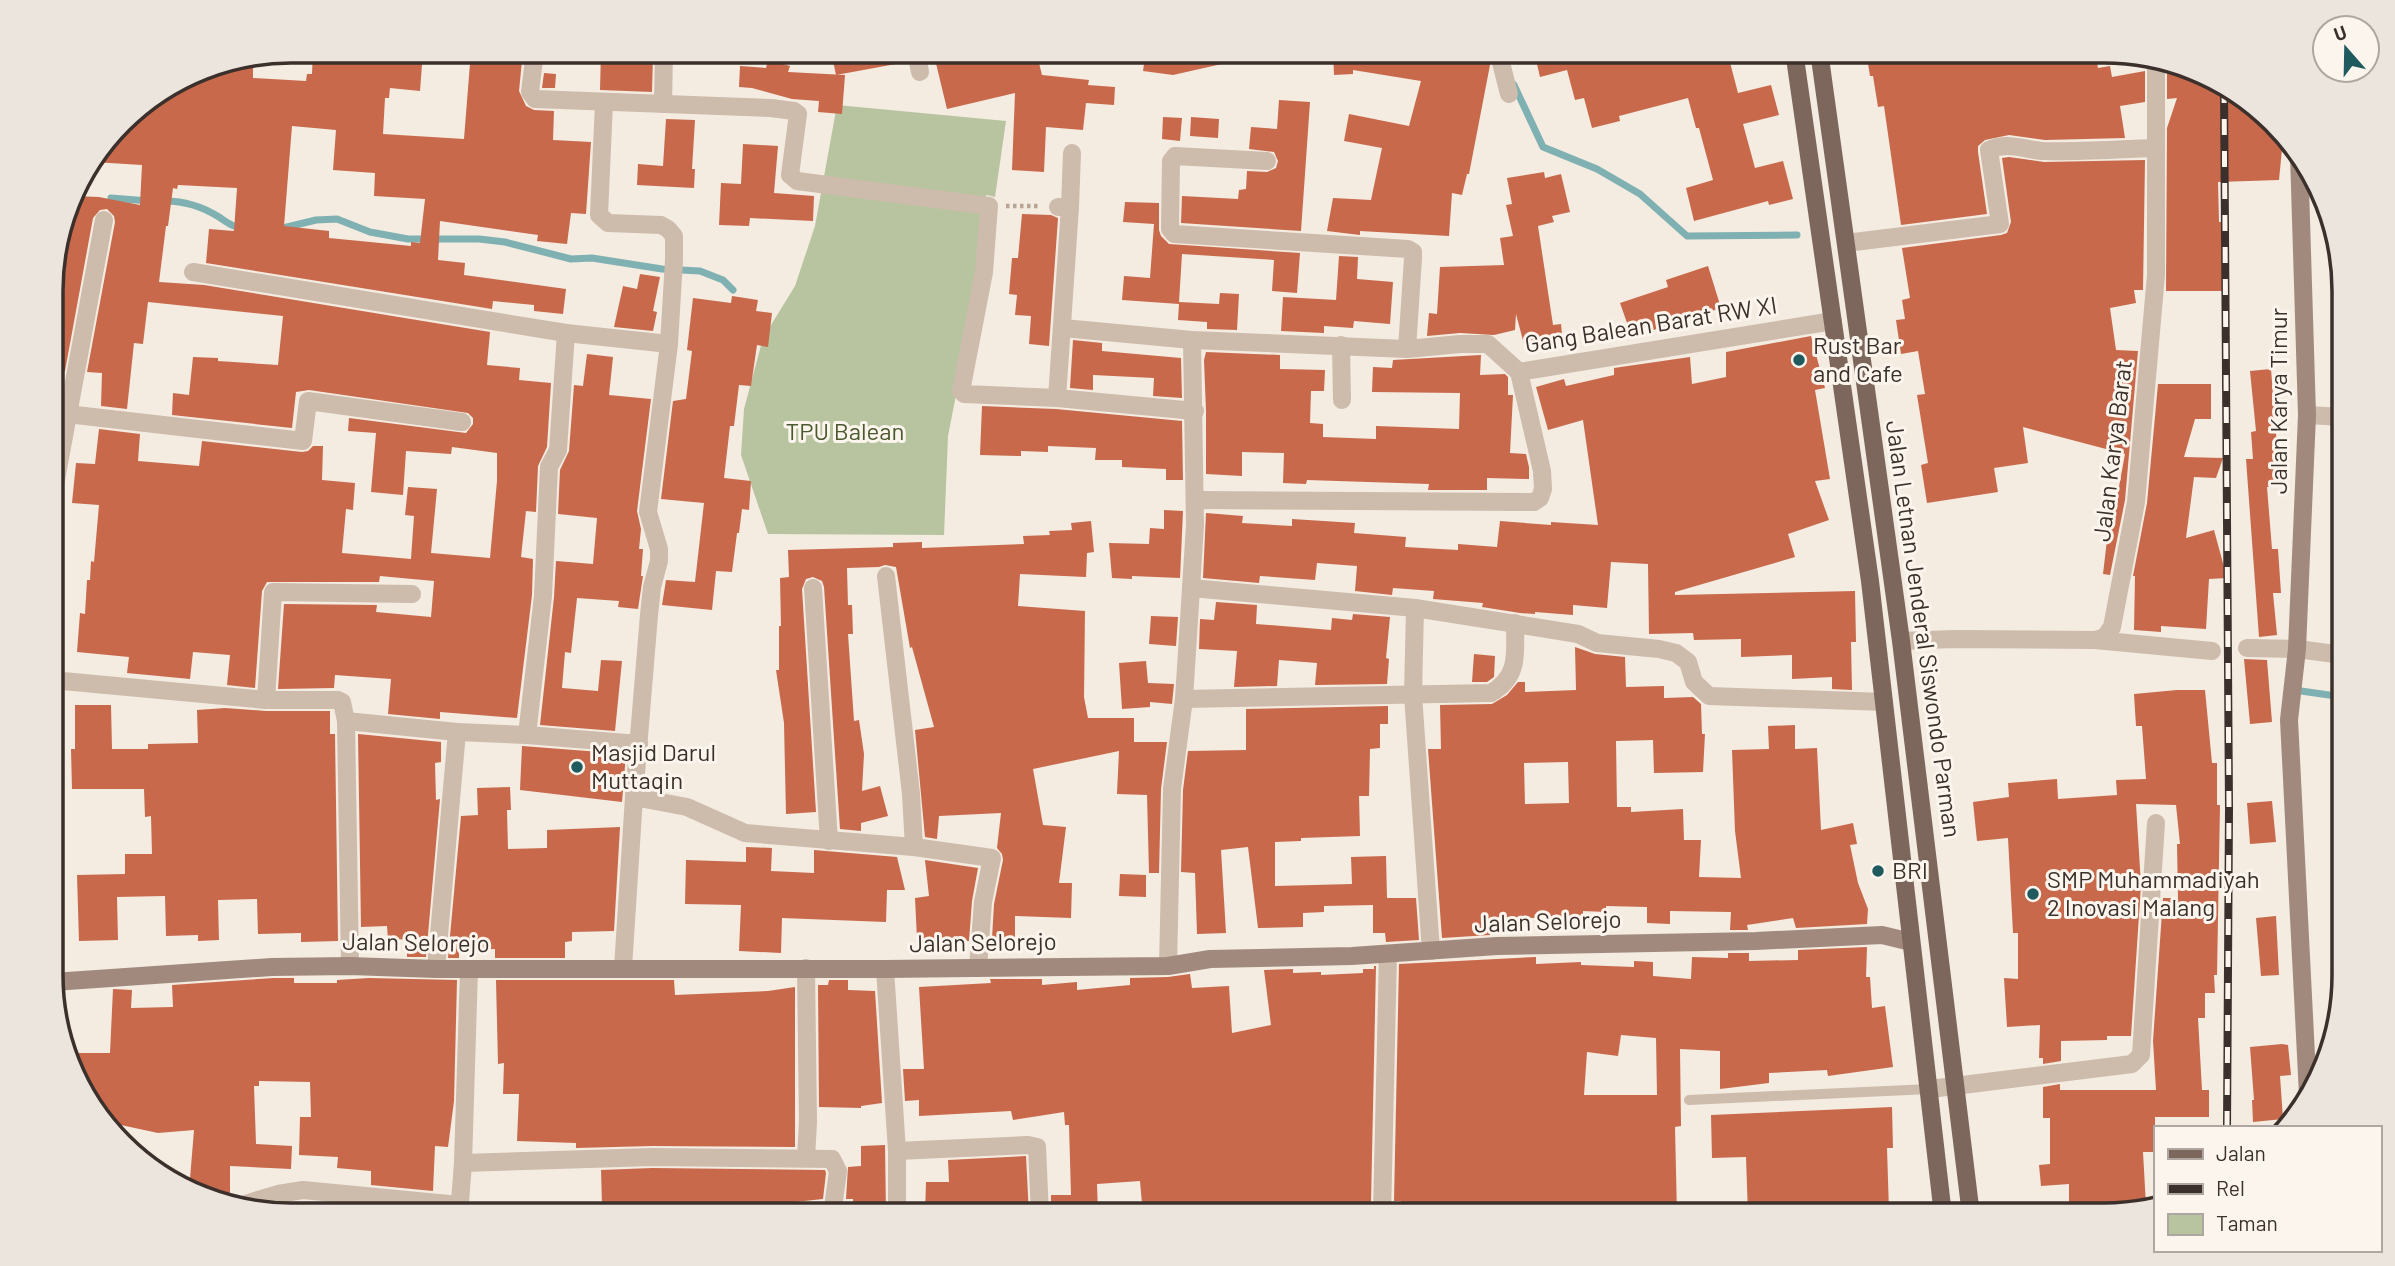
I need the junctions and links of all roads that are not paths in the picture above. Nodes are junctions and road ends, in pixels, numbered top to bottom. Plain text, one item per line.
1 (534, 63) edge
2 (664, 63) edge
3 (918, 63) edge
4 (1501, 63) edge
5 (1796, 63) edge
6 (1821, 63) edge
7 (2156, 69) edge
8 (920, 72) dead end
9 (1509, 94) dead end
10 (604, 103) junction
11 (663, 104) junction
12 (2155, 148) junction
13 (1072, 153) dead end
14 (1267, 161) dead end
15 (2300, 175) edge
16 (104, 220) dead end
17 (1846, 243) junction
18 (192, 272) dead end
19 (1833, 321) junction
20 (1063, 328) junction
21 (566, 333) junction
22 (1192, 340) junction
23 (669, 344) junction
24 (1341, 345) junction
25 (1407, 349) junction
26 (1520, 372) junction
27 (1057, 398) junction
28 (1342, 400) dead end
29 (1195, 411) junction
30 (67, 414) junction
31 (2307, 415) junction
32 (2332, 416) edge
33 (462, 422) dead end
34 (63, 437) edge
35 (1195, 500) junction
36 (886, 576) dead end
37 (813, 588) dead end
38 (1191, 588) junction
39 (412, 594) dead end
40 (1415, 608) junction
41 (1516, 623) junction
42 (2095, 640) junction
43 (1900, 641) junction
44 (2247, 648) dead end
45 (2297, 649) junction
46 (2212, 651) dead end
47 (2332, 654) edge
48 (63, 681) edge
49 (1413, 695) junction
50 (1184, 699) junction
51 (266, 700) junction
52 (1884, 702) junction
53 (346, 721) junction
54 (457, 733) junction
55 (527, 735) junction
56 (639, 744) junction
57 (634, 797) junction
58 (2156, 823) dead end
59 (829, 841) junction
60 (914, 847) junction
61 (1911, 942) junction
62 (1431, 951) junction
63 (1388, 954) junction
64 (1168, 965) junction
65 (349, 966) junction
66 (623, 968) junction
67 (806, 968) junction
68 (978, 968) junction
69 (436, 969) junction
70 (470, 969) junction
71 (885, 969) junction
72 (63, 981) edge
73 (2307, 1078) edge
74 (1957, 1086) junction
75 (1930, 1089) junction
76 (1689, 1100) dead end
77 (897, 1152) junction
78 (806, 1158) junction
79 (463, 1163) junction
80 (1969, 1196) junction
81 (257, 1200) edge
82 (404, 1203) edge
83 (460, 1203) edge
84 (834, 1203) edge
85 (897, 1203) edge
86 (1039, 1203) edge
87 (1382, 1203) edge
88 (1942, 1203) edge
89 (1950, 1203) edge
90 (1970, 1203) edge

1 - 10 street
2 - 11 street
3 - 8 street
4 - 9 street
5 - 19 main road, Jalan Letnan Jenderal Siswondo Parman
6 - 17 main road, Jalan Letnan Jenderal Siswondo Parman
7 - 12 street, Jalan Karya Barat
10 - 11 street
10 - 23 street
11 - 27 street
12 - 17 street
12 - 42 street, Jalan Karya Barat
13 - 20 street
14 - 25 street
15 - 31 street, Jalan Karya Timur
16 - 30 street
17 - 43 main road, Jalan Letnan Jenderal Siswondo Parman
18 - 21 street
19 - 26 street, Gang Balean Barat RW XI
19 - 52 main road, Jalan Letnan Jenderal Siswondo Parman
20 - 22 street, Gang Balean Barat RW XI
20 - 27 street
21 - 23 street
21 - 55 street
22 - 24 street, Gang Balean Barat RW XI
22 - 29 street
23 - 56 street
24 - 25 street, Gang Balean Barat RW XI
24 - 28 street
25 - 26 street, Gang Balean Barat RW XI
26 - 35 street
27 - 29 street
29 - 35 street
30 - 33 street
30 - 34 street
31 - 32 street
31 - 45 street, Jalan Karya Timur
35 - 38 street
36 - 60 street
37 - 59 street
38 - 40 street
38 - 50 street
39 - 51 street
40 - 41 street
40 - 49 street
41 - 49 street
41 - 52 street
42 - 43 street
42 - 46 street
43 - 74 main road, Jalan Letnan Jenderal Siswondo Parman
44 - 45 street
45 - 47 street
45 - 73 street, Jalan Karya Timur
48 - 51 street
49 - 50 street
49 - 62 street
50 - 64 street
51 - 53 street
52 - 61 main road, Jalan Letnan Jenderal Siswondo Parman
53 - 54 street
53 - 65 street
54 - 55 street
54 - 69 street
55 - 56 street
56 - 57 street
57 - 59 street
57 - 66 street
58 - 74 street
59 - 60 street
60 - 68 street
61 - 62 street, Jalan Selorejo
61 - 75 main road, Jalan Letnan Jenderal Siswondo Parman
62 - 63 street, Jalan Selorejo
63 - 64 street, Jalan Selorejo
63 - 87 street
64 - 68 street, Jalan Selorejo
65 - 69 street, Jalan Selorejo
65 - 72 street, Jalan Selorejo
66 - 67 street, Jalan Selorejo
66 - 70 street, Jalan Selorejo
67 - 71 street, Jalan Selorejo
67 - 78 street
68 - 71 street, Jalan Selorejo
69 - 70 street, Jalan Selorejo
70 - 79 street
71 - 77 street
74 - 75 street
74 - 80 main road, Jalan Letnan Jenderal Siswondo Parman
75 - 76 lane
75 - 88 main road, Jalan Letnan Jenderal Siswondo Parman
77 - 85 street
77 - 86 street
78 - 79 street
78 - 84 street
79 - 83 street
80 - 89 main road
80 - 90 main road, Jalan Letnan Jenderal Siswondo Parman
81 - 82 street

